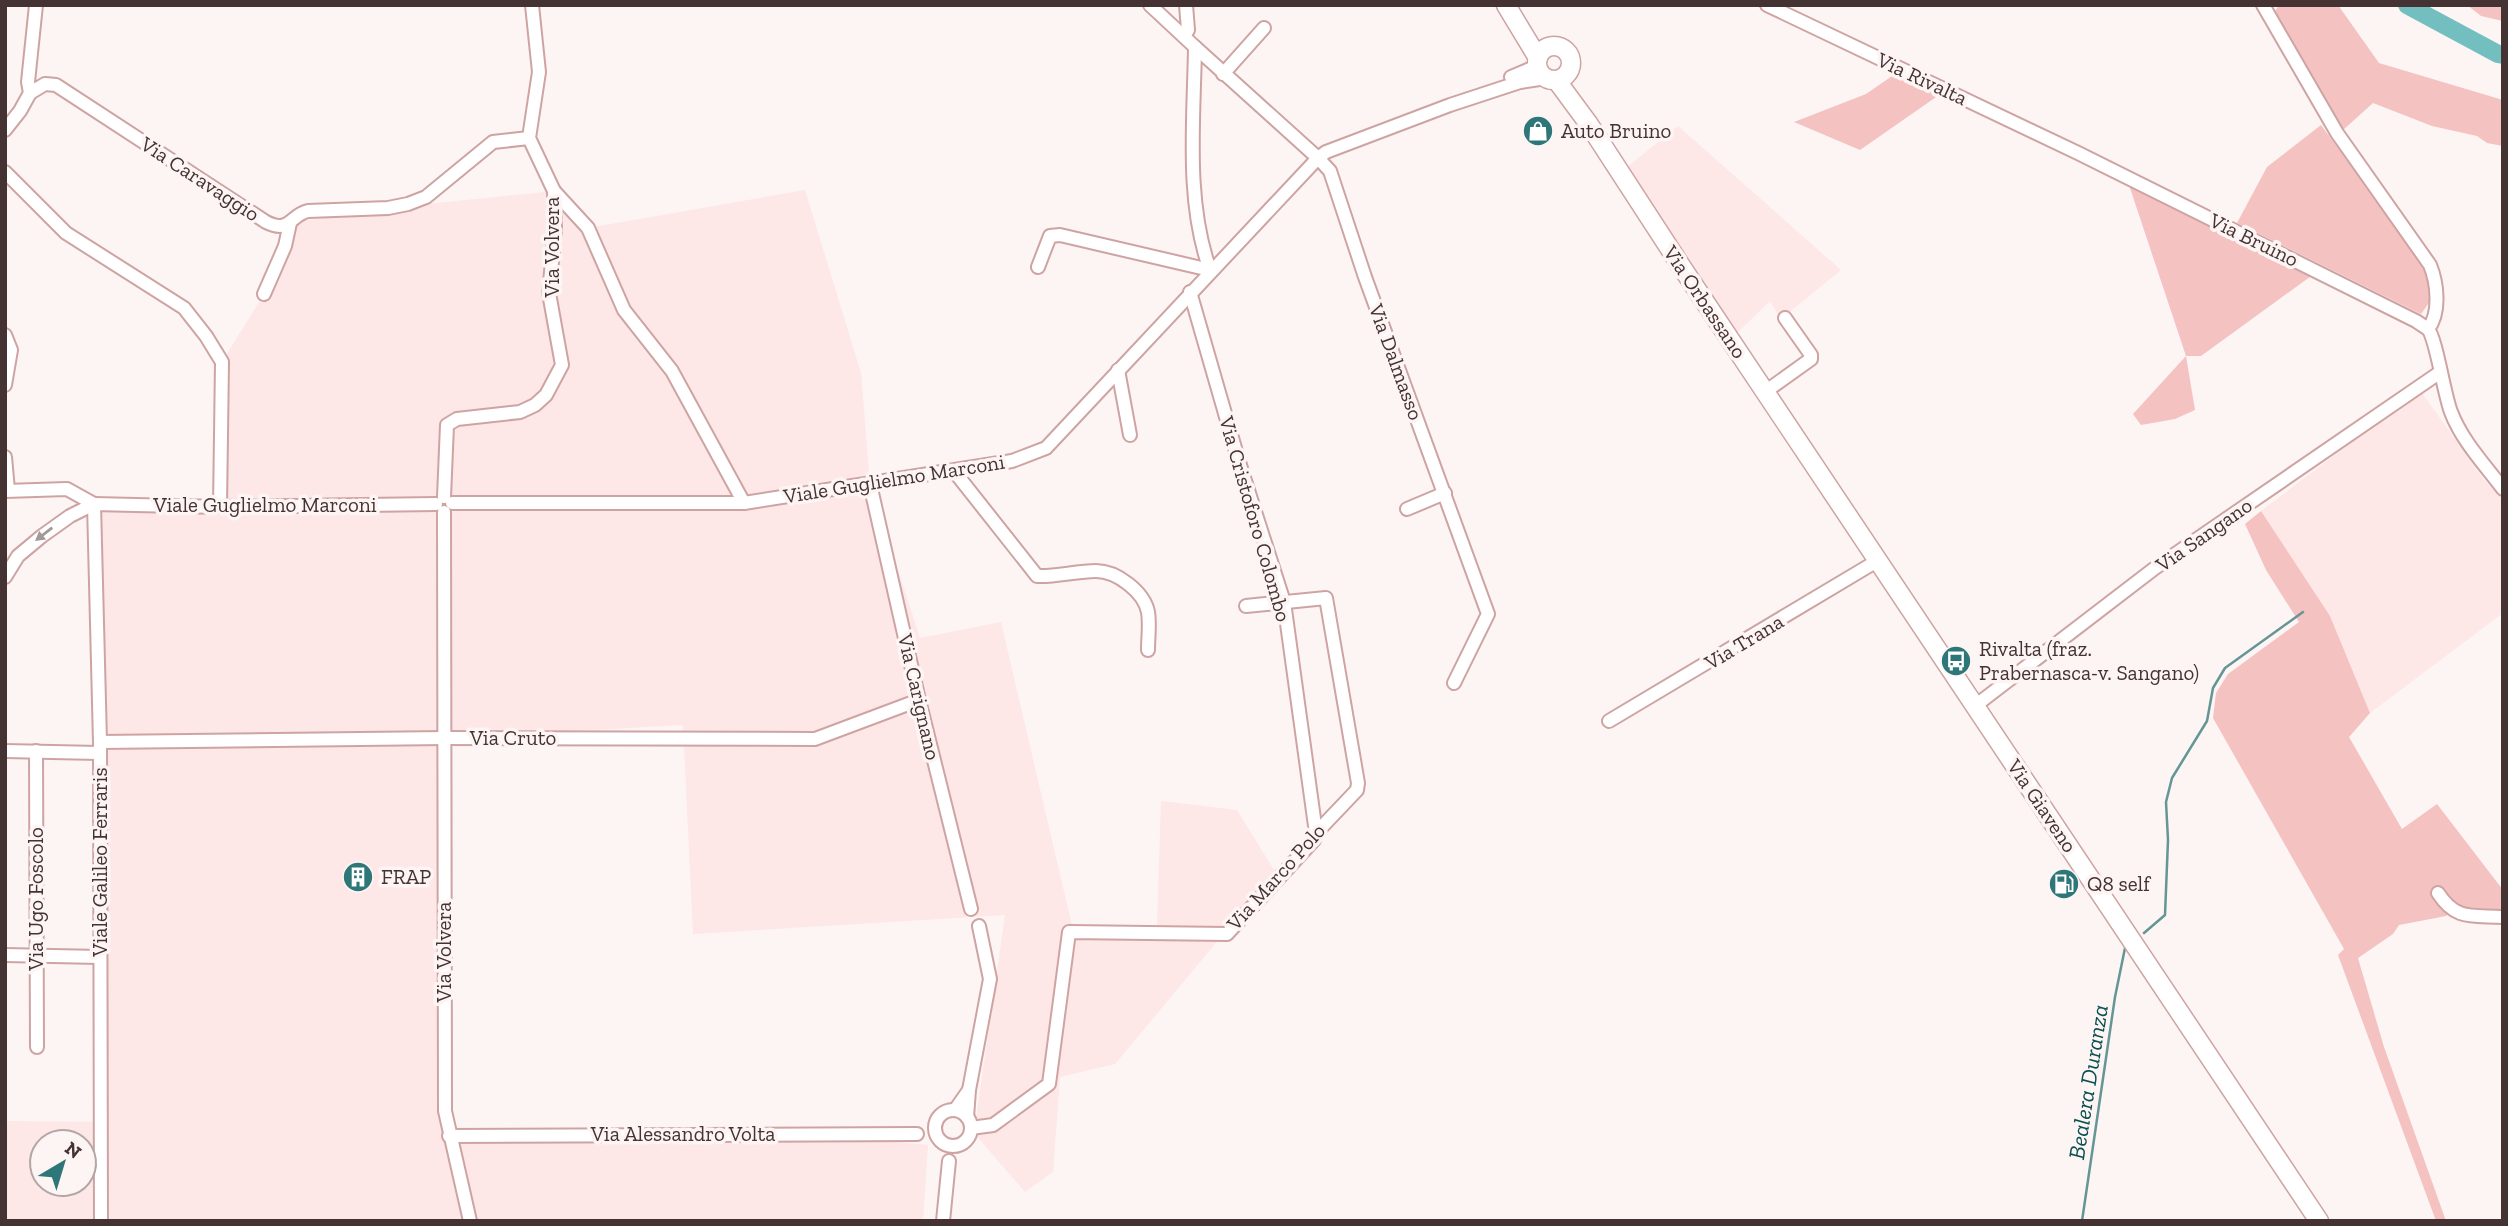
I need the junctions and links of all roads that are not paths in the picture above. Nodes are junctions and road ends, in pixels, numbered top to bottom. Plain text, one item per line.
1 (36, 5) edge
2 (532, 5) edge
3 (1150, 5) edge
4 (1185, 5) edge
5 (1506, 5) edge
6 (1513, 5) edge
7 (1766, 5) edge
8 (2264, 8) edge
9 (1264, 28) dead end
10 (1184, 36) junction
11 (1195, 47) junction
12 (1549, 68) junction
13 (1223, 74) junction
14 (30, 93) junction
15 (5, 130) edge
16 (528, 138) junction
17 (2078, 153) joint
18 (1318, 158) junction
19 (5, 172) edge
20 (554, 191) junction
21 (290, 223) junction
22 (1038, 267) dead end
23 (1210, 270) junction
24 (1190, 292) junction
25 (264, 294) dead end
26 (1785, 318) dead end
27 (2428, 329) junction
28 (5, 335) edge
29 (1118, 370) junction
30 (2439, 373) junction
31 (5, 385) edge
32 (1765, 392) junction
33 (1130, 435) dead end
34 (5, 457) edge
35 (954, 471) junction
36 (870, 484) junction
37 (2503, 489) edge
38 (7, 490) edge
39 (1445, 494) junction
40 (744, 503) junction
41 (94, 504) junction
42 (444, 504) junction
43 (220, 507) junction
44 (1407, 509) dead end
45 (1877, 561) junction
46 (5, 577) edge
47 (1284, 602) junction
48 (1246, 606) dead end
49 (1148, 650) dead end
50 (1454, 683) dead end
51 (919, 700) junction
52 (1975, 706) junction
53 (1609, 721) dead end
54 (444, 738) junction
55 (99, 748) junction
56 (5, 751) edge
57 (36, 751) junction
58 (1316, 833) junction
59 (2438, 893) dead end
60 (971, 909) dead end
61 (2503, 917) edge
62 (979, 926) dead end
63 (5, 955) edge
64 (35, 955) junction
65 (100, 957) junction
66 (37, 1047) dead end
67 (969, 1090) junction
68 (955, 1110) junction
69 (936, 1121) junction
70 (969, 1122) junction
71 (917, 1133) junction
72 (449, 1136) junction
73 (946, 1143) junction
74 (101, 1221) edge
75 (470, 1221) edge
76 (943, 1221) edge
77 (2319, 1221) edge

1 - 14 street
2 - 16 street
3 - 10 street, Via Dalmasso
4 - 10 street
5 - 12 main road, Via Orbassano
6 - 12 main road, Via Orbassano
7 - 17 street, Via Rivalta
8 - 27 street
9 - 13 street
10 - 11 street, Via Dalmasso
11 - 13 street, Via Dalmasso
11 - 23 street
12 - 18 street, Viale Guglielmo Marconi
12 - 32 main road, Via Orbassano
13 - 18 street, Via Dalmasso
14 - 15 street
14 - 21 street, Via Caravaggio
16 - 20 street, Via Volvera
16 - 21 street, Via Caravaggio
17 - 27 street, Via Bruino
18 - 23 street, Viale Guglielmo Marconi
18 - 39 street, Via Dalmasso
19 - 43 street
20 - 40 street
20 - 42 street, Via Volvera
21 - 25 street
22 - 23 street
23 - 24 street, Viale Guglielmo Marconi
24 - 29 street, Viale Guglielmo Marconi
24 - 47 street, Via Cristoforo Colombo
26 - 32 street
27 - 30 street
28 - 31 street
29 - 33 street
29 - 35 street, Viale Guglielmo Marconi
30 - 37 street
30 - 52 street, Via Sangano
32 - 45 main road, Via Giaveno
34 - 38 street
35 - 36 street, Viale Guglielmo Marconi
35 - 49 street
36 - 40 street, Viale Guglielmo Marconi
36 - 51 street, Via Carignano
38 - 41 street
39 - 44 street
39 - 50 street, Via Dalmasso
40 - 42 street, Viale Guglielmo Marconi
41 - 43 street, Viale Guglielmo Marconi
41 -> 46 street
41 - 55 street, Viale Galileo Ferraris
42 - 43 street, Viale Guglielmo Marconi
42 - 54 street, Via Volvera
45 - 52 main road, Via Giaveno
45 - 53 street, Via Trana
47 - 48 street, Via Marco Polo
47 - 58 street, Via Cristoforo Colombo
47 - 58 street, Via Marco Polo
51 - 54 street, Via Cruto
51 - 60 street, Via Carignano
52 - 77 main road, Via Giaveno
54 - 55 street, Via Cruto
54 - 72 street, Via Volvera
55 - 57 street, Via Cruto
55 - 65 street, Viale Galileo Ferraris
56 - 57 street, Via Cruto
57 - 64 street, Via Ugo Foscolo
58 - 70 street, Via Marco Polo
59 - 61 street
62 - 67 street
63 - 64 street
64 - 65 street
64 - 66 street, Via Ugo Foscolo
65 - 74 street, Viale Galileo Ferraris
67 - 68 street
67 - 70 street
68 - 69 street
68 - 70 street
69 - 71 street
69 - 73 street
70 - 73 street
71 - 72 street, Via Alessandro Volta
71 - 73 street, Via Alessandro Volta
72 - 75 street, Via Volvera
73 - 76 street

